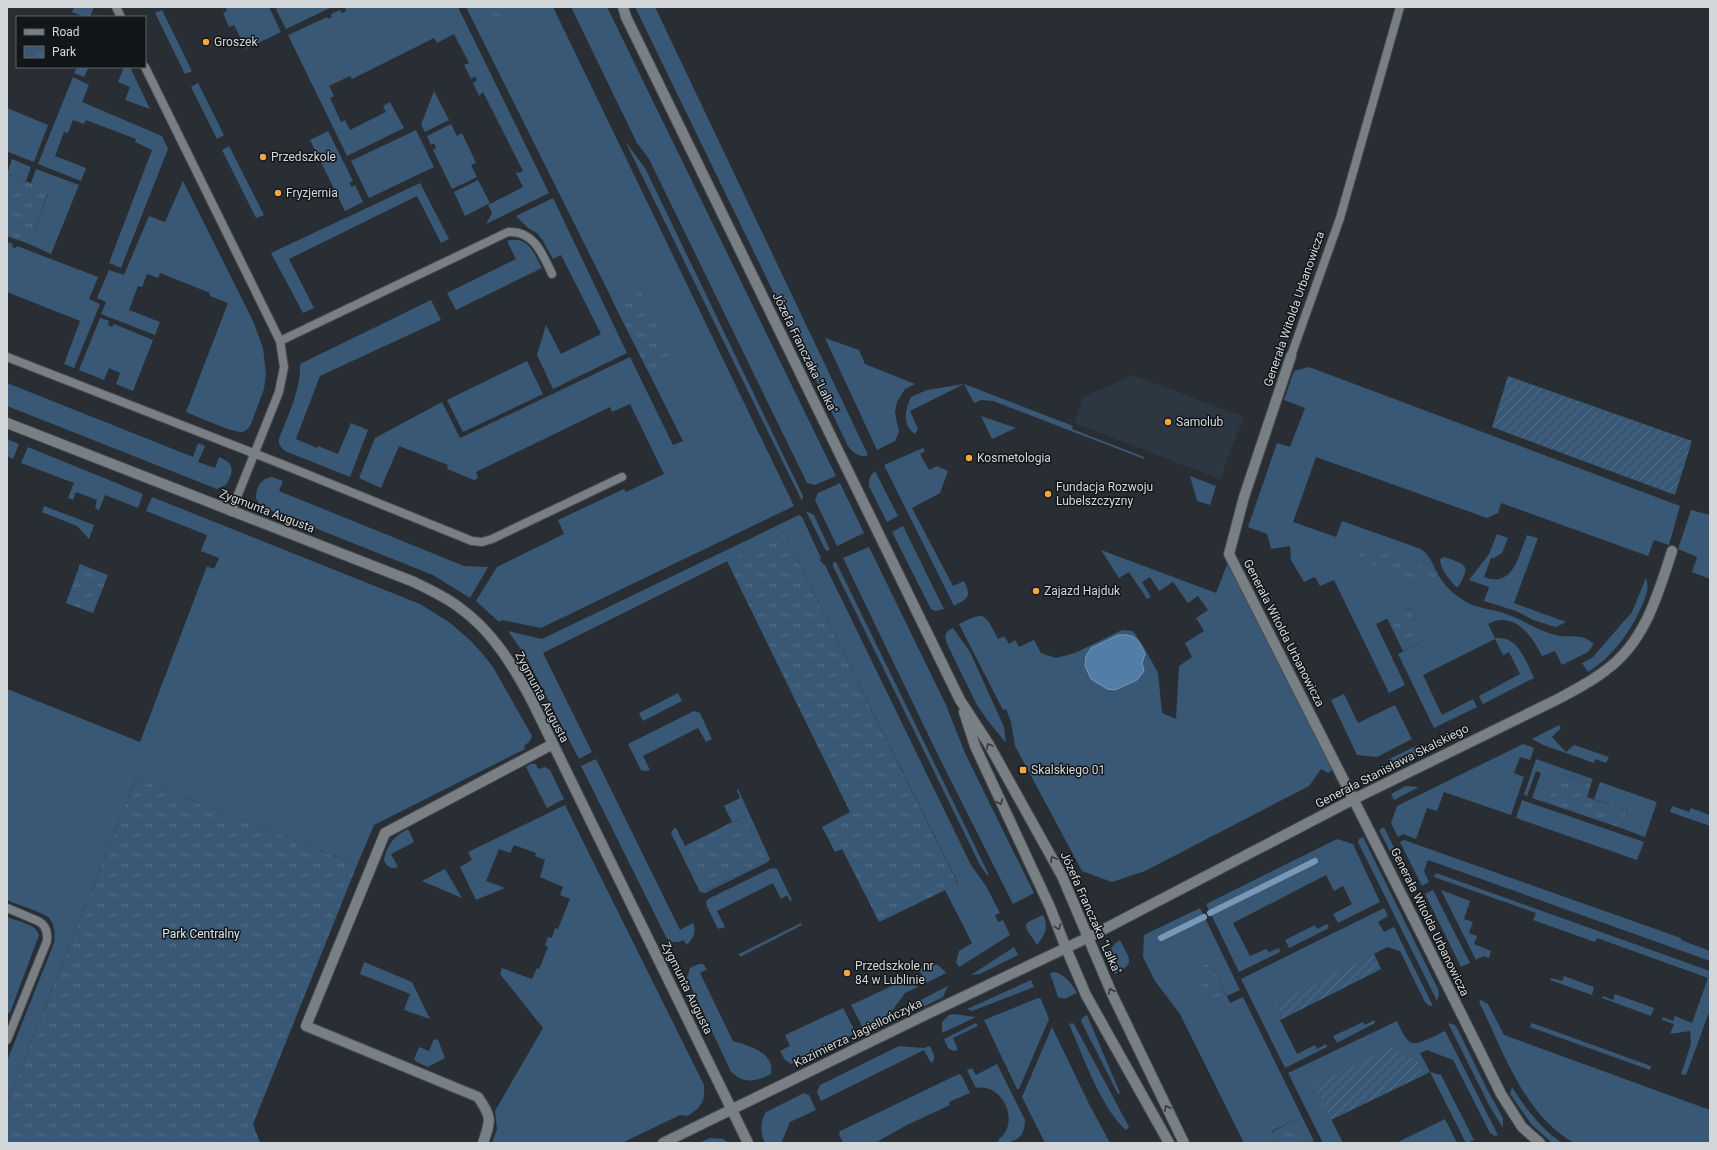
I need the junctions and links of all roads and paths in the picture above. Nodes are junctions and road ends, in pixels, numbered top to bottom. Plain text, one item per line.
1 (116, 7) edge
2 (618, 7) edge
3 (1400, 7) edge
4 (625, 12) edge
5 (120, 16) edge
6 (146, 68) edge
7 (552, 274) dead end
8 (280, 341) junction
9 (1291, 356) joint
10 (7, 357) edge
11 (7, 423) edge
12 (255, 454) junction
13 (622, 477) dead end
14 (231, 512) junction
15 (1672, 551) dead end
16 (960, 700) junction
17 (553, 744) junction
18 (1354, 799) junction
19 (7, 908) edge
20 (1089, 937) junction
21 (1066, 948) junction
22 (7, 1040) edge
23 (731, 1110) junction
24 (483, 1143) edge
25 (663, 1143) edge
26 (748, 1143) edge
27 (1169, 1143) edge
28 (1184, 1143) edge
29 (1540, 1143) edge

1 - 5 lane
2 - 4 street, Józefa Franczaka "Lalka"
3 - 9 lane, Generała Witolda Urbanowicza
4 - 16 street, Józefa Franczaka "Lalka"
6 - 8 lane
7 - 8 lane
8 - 12 lane
9 - 18 street, Generała Witolda Urbanowicza
10 - 12 lane
11 - 14 street, Zygmunta Augusta
12 - 13 lane
12 - 14 lane
14 - 17 street, Zygmunta Augusta
15 - 18 street, Generała Stanisława Skalskiego
20 -> 16 street, Józefa Franczaka "Lalka"
16 -> 21 street, Józefa Franczaka "Lalka"
17 - 23 street, Zygmunta Augusta
17 - 24 street
18 - 20 street, Generała Stanisława Skalskiego
18 - 29 street, Generała Witolda Urbanowicza
19 - 22 lane
20 - 21 street, Generała Stanisława Skalskiego
28 -> 20 street, Józefa Franczaka "Lalka"
21 - 23 street, Kazimierza Jagiellończyka
21 - 27 street, Józefa Franczaka "Lalka"
23 - 25 street, Kazimierza Jagiellończyka
23 - 26 street, Zygmunta Augusta

